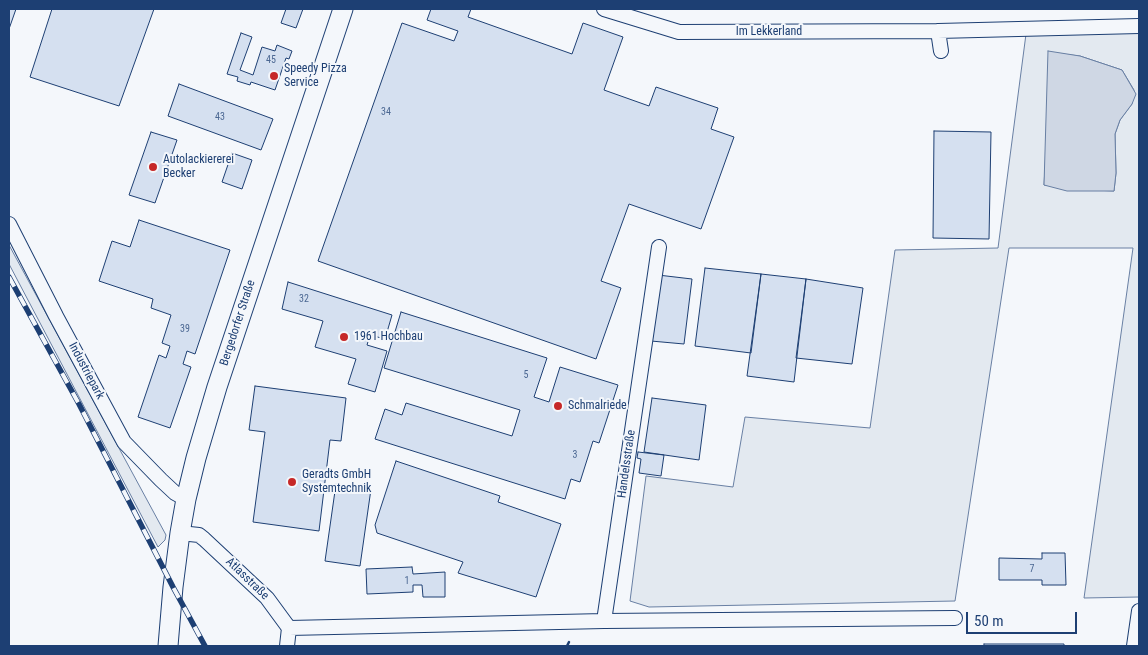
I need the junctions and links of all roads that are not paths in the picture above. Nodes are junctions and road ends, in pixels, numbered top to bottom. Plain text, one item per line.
1 (342, 9) edge
2 (604, 9) edge
3 (1139, 26) edge
4 (938, 32) junction
5 (941, 51) dead end
6 (9, 224) edge
7 (659, 247) dead end
8 (186, 499) junction
9 (180, 532) junction
10 (1139, 610) edge
11 (955, 618) dead end
12 (604, 621) junction
13 (289, 628) junction
14 (168, 646) edge
15 (287, 646) edge
16 (1134, 646) edge

1 - 8 street, Bergedorfer Straße
2 - 4 street, Im Lekkerland
3 - 4 street, Im Lekkerland
4 - 5 street
6 - 8 street, Industriepark
7 - 12 street, Handelsstraße
8 - 9 street, Bergedorfer Straße
9 - 13 street, Atlasstraße
9 - 14 street, Bergedorfer Straße
10 - 16 street
11 - 12 street
12 - 13 street
13 - 15 street

